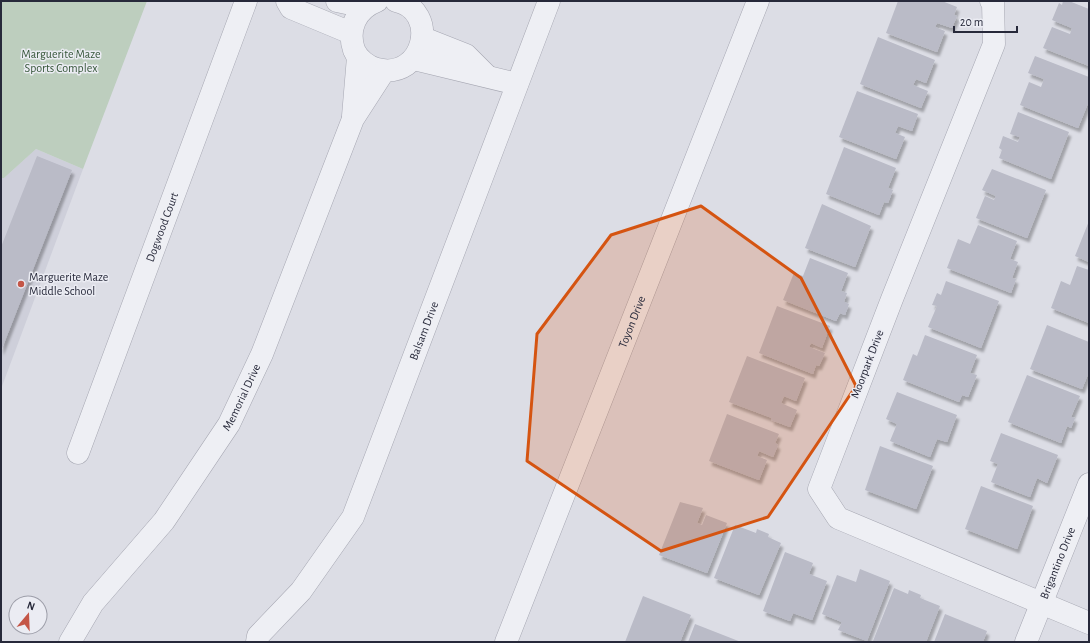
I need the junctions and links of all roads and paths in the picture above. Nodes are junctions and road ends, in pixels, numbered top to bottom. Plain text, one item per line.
1 (246, 1) edge
2 (287, 1) edge
3 (337, 1) edge
4 (549, 1) edge
5 (758, 1) edge
6 (991, 1) edge
7 (371, 4) edge
8 (406, 4) edge
9 (351, 33) junction
10 (423, 38) junction
11 (358, 57) junction
12 (414, 59) junction
13 (384, 71) junction
14 (488, 77) junction
15 (517, 84) junction
16 (353, 119) junction
17 (78, 453) dead end
18 (1089, 484) edge
19 (1040, 603) junction
20 (1089, 623) edge
21 (257, 639) edge
22 (70, 642) edge
23 (506, 642) edge
24 (1026, 642) edge

1 - 17 street, Dogwood Court
2 - 9 street
3 - 7 street
4 - 15 street, Balsam Drive
5 - 23 street, Toyon Drive
6 - 19 street, Moorpark Drive
7 - 9 street
8 - 10 street
9 - 11 street
10 - 12 street
10 - 14 street
11 - 13 street
11 - 16 street
12 - 13 street
12 - 14 street
13 - 16 street
14 - 15 street
15 - 21 street, Balsam Drive
16 - 22 street, Memorial Drive
18 - 19 street, Brigantino Drive
19 - 20 street
19 - 24 street, Brigantino Drive

